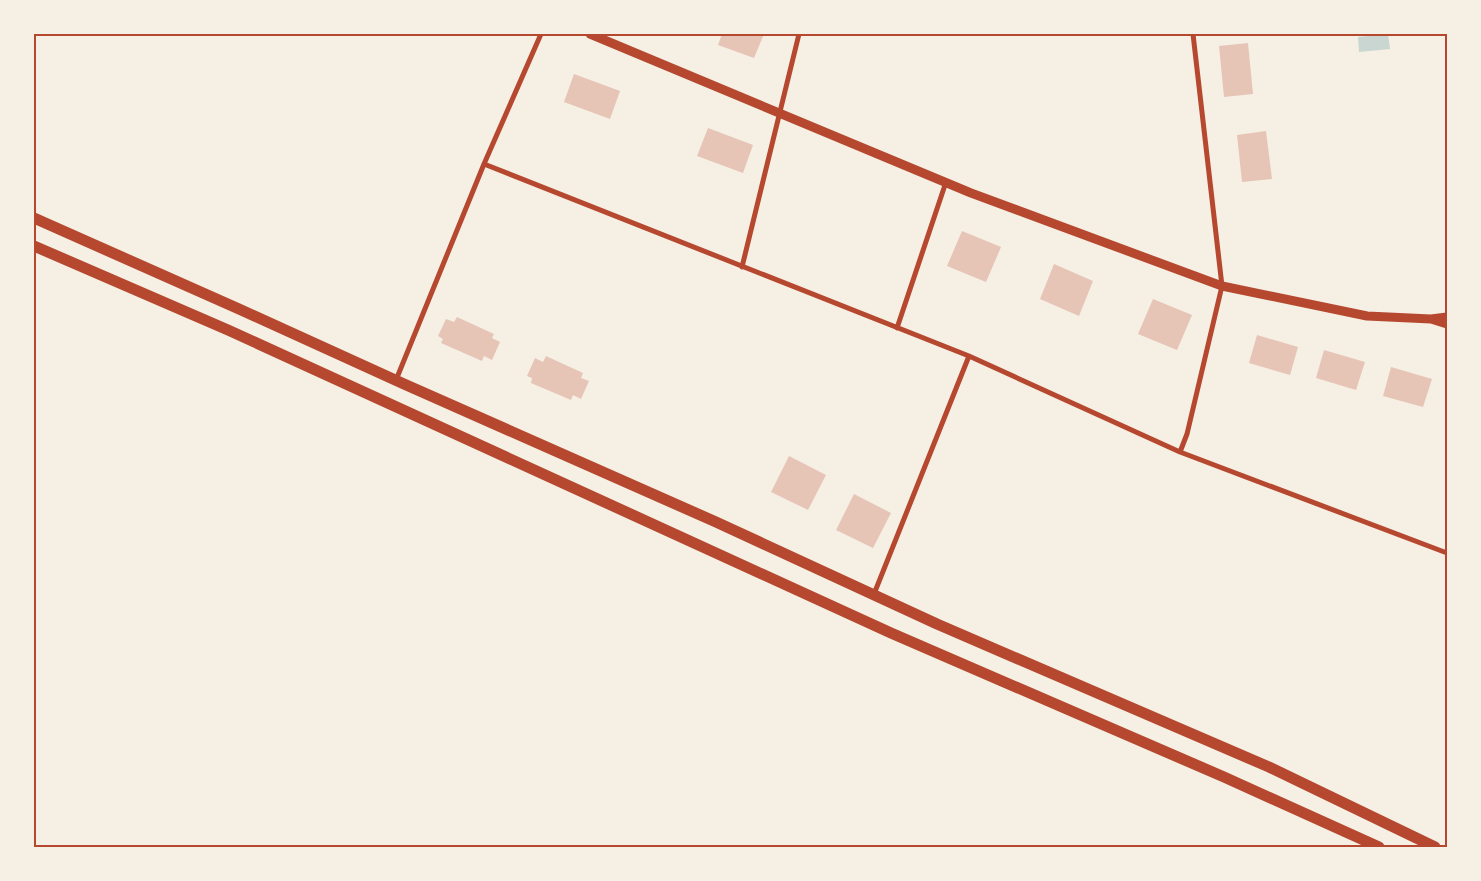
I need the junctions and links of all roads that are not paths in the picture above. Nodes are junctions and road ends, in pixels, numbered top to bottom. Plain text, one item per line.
1 (541, 34) edge
2 (590, 34) edge
3 (799, 34) edge
4 (1193, 34) edge
5 (779, 114) junction
6 (484, 164) junction
7 (946, 182) junction
8 (34, 218) edge
9 (34, 246) edge
10 (742, 267) junction
11 (1222, 286) junction
12 (1447, 317) edge
13 (1431, 319) junction
14 (1447, 324) edge
15 (897, 328) junction
16 (969, 356) junction
17 (396, 381) junction
18 (1180, 452) junction
19 (1447, 553) edge
20 (874, 594) junction
21 (1379, 847) edge
22 (1436, 847) edge

1 - 6 street
2 - 5 street
3 - 5 street
4 - 11 street
5 - 7 street
5 - 10 street
6 - 10 street
6 - 17 street
7 - 11 street
7 - 15 street
8 - 17 main road
9 - 21 main road
10 - 15 street
11 - 13 street
11 - 18 street
12 - 13 street
13 - 14 street
15 - 16 street
16 - 18 street
16 - 20 street
17 - 20 main road
18 - 19 street
20 - 22 main road

